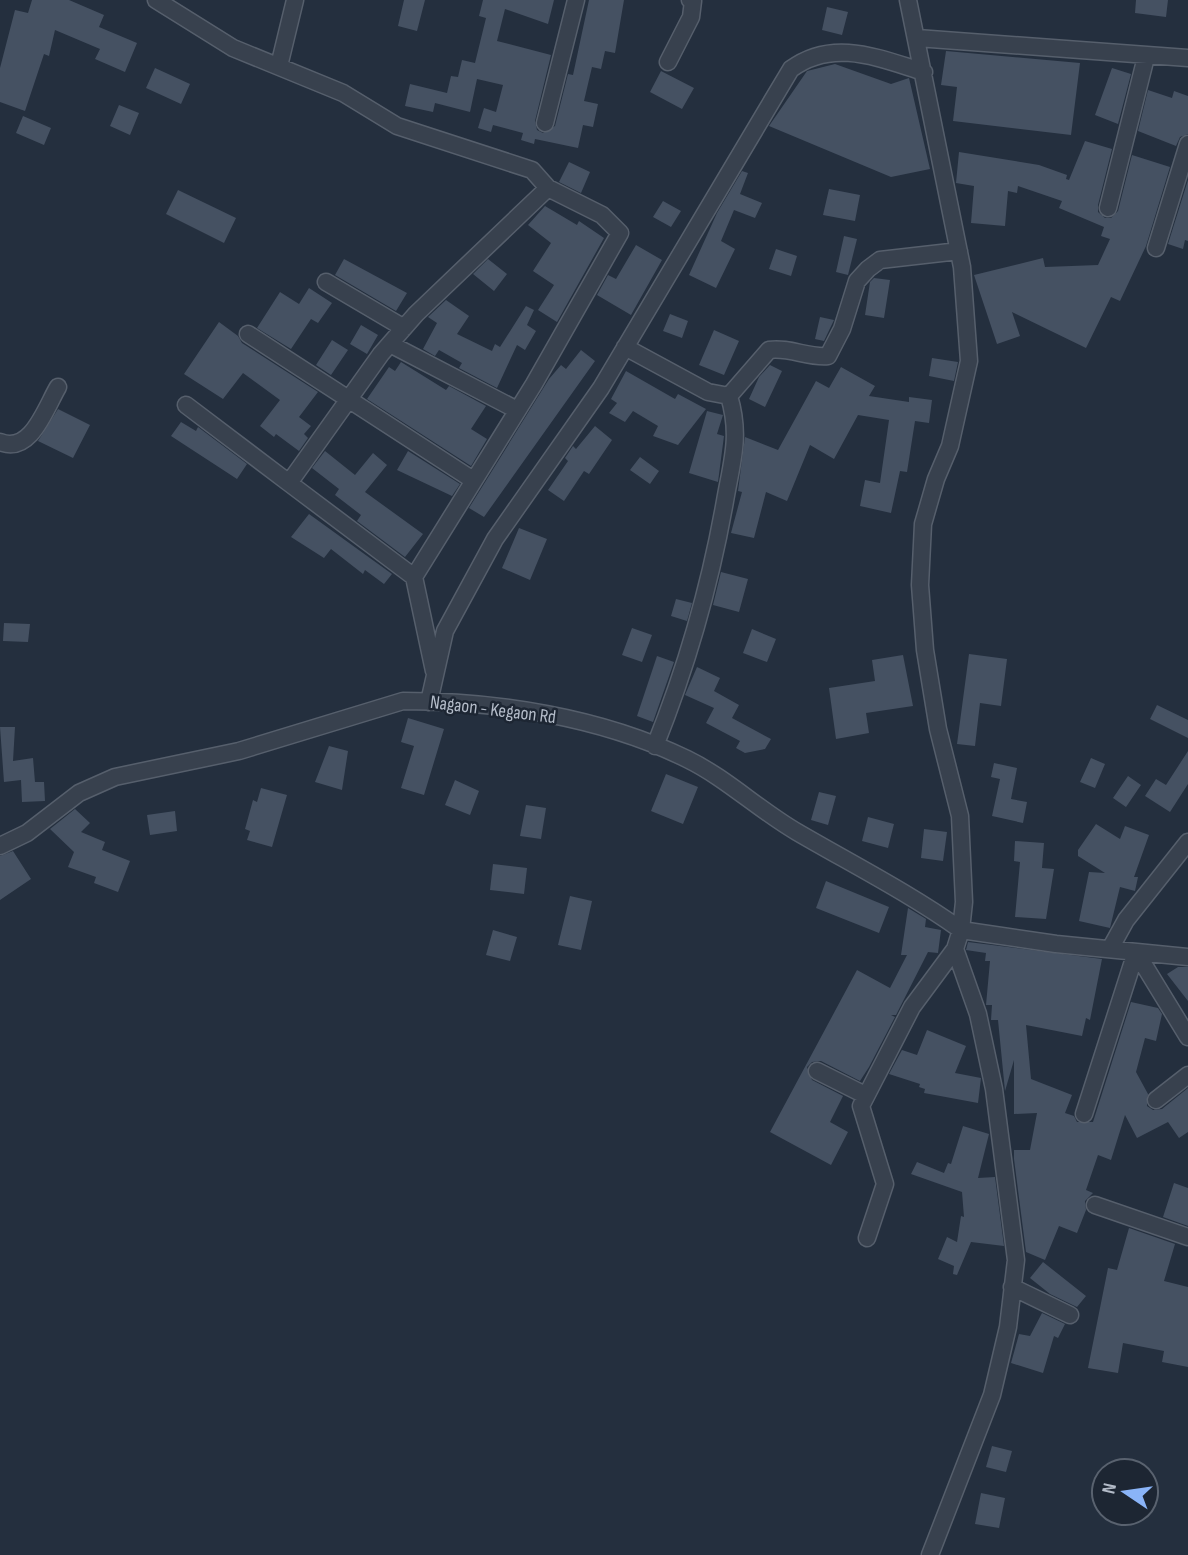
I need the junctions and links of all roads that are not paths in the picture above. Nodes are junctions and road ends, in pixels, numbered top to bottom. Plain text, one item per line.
1 (156, 0) edge
2 (295, 0) edge
3 (576, 0) edge
4 (690, 0) edge
5 (908, 0) edge
6 (917, 38) junction
7 (1146, 57) junction
8 (1188, 58) edge
9 (668, 62) dead end
10 (279, 66) junction
11 (923, 72) junction
12 (545, 123) dead end
13 (1188, 144) edge
14 (548, 187) junction
15 (1108, 208) dead end
16 (1156, 248) dead end
17 (959, 251) junction
18 (326, 282) dead end
19 (404, 328) junction
20 (247, 334) dead end
21 (390, 344) junction
22 (625, 347) junction
23 (58, 387) dead end
24 (729, 396) junction
25 (349, 400) junction
26 (186, 405) dead end
27 (517, 410) junction
28 (0, 442) edge
29 (472, 480) junction
30 (289, 484) junction
31 (414, 577) junction
32 (435, 674) junction
33 (429, 702) junction
34 (655, 746) junction
35 (1188, 842) edge
36 (0, 846) edge
37 (961, 930) junction
38 (955, 948) junction
39 (1110, 949) junction
40 (1136, 952) junction
41 (1188, 957) edge
42 (1188, 1037) edge
43 (817, 1071) dead end
44 (1188, 1075) edge
45 (865, 1095) junction
46 (1156, 1100) dead end
47 (1084, 1114) dead end
48 (1095, 1205) dead end
49 (1188, 1237) edge
50 (867, 1238) dead end
51 (1012, 1287) junction
52 (1070, 1315) dead end
53 (930, 1555) edge

1 - 10 street
2 - 10 street
3 - 12 street
4 - 9 street
5 - 6 street
6 - 7 street
6 - 11 street
7 - 8 street
7 - 15 street
10 - 14 street
11 - 17 street
11 - 22 street
13 - 16 street
14 - 19 street
14 - 27 street
17 - 24 street
17 - 37 street
18 - 19 street
19 - 21 street
20 - 25 street
21 - 25 street
21 - 27 street
22 - 24 street
22 - 32 street
23 - 28 street
24 - 34 street
25 - 29 street
25 - 30 street
26 - 30 street
27 - 29 street
29 - 31 street
30 - 31 street
31 - 32 street
32 - 33 street
33 - 34 street, Nagaon - Kegaon Rd
33 - 36 street, Nagaon - Kegaon Rd
34 - 37 street, Nagaon - Kegaon Rd
35 - 39 street
37 - 38 street
37 - 39 street
38 - 45 street
38 - 51 street
39 - 40 street
40 - 41 street
40 - 42 street
40 - 47 street
43 - 45 street
44 - 46 street
45 - 50 street
48 - 49 street
51 - 52 street
51 - 53 street

